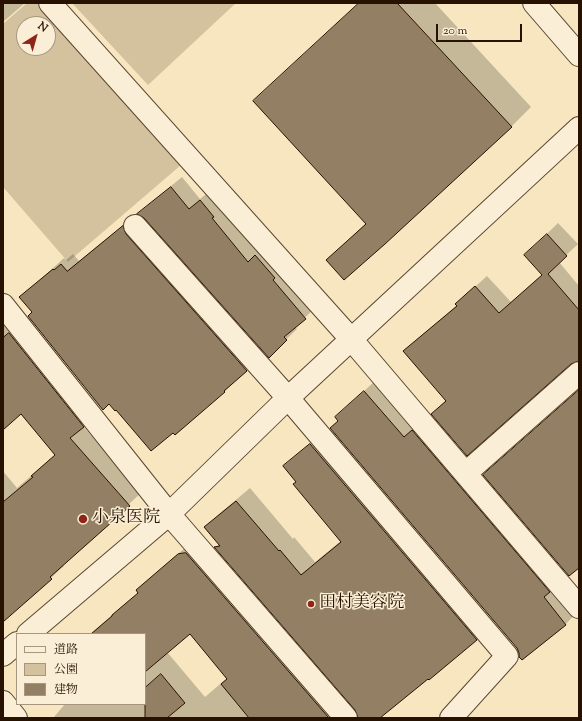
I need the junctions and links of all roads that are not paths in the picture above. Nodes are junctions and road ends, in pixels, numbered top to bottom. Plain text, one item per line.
1 (50, 3) edge
2 (534, 3) edge
3 (579, 55) edge
4 (579, 128) edge
5 (135, 226) dead end
6 (3, 305) edge
7 (351, 339) junction
8 (579, 373) edge
9 (288, 398) junction
10 (466, 474) junction
11 (169, 514) junction
12 (579, 605) edge
13 (29, 633) edge
14 (16, 645) edge
15 (3, 656) edge
16 (3, 702) edge
17 (16, 718) edge
18 (346, 718) edge
19 (451, 718) edge

1 - 7 street
2 - 3 street
4 - 7 street
5 - 9 street
6 - 11 street
7 - 9 street
7 - 10 street
8 - 10 street
9 - 11 street
9 - 19 street
10 - 12 street
11 - 13 street
11 - 18 street
14 - 15 street
16 - 17 street

